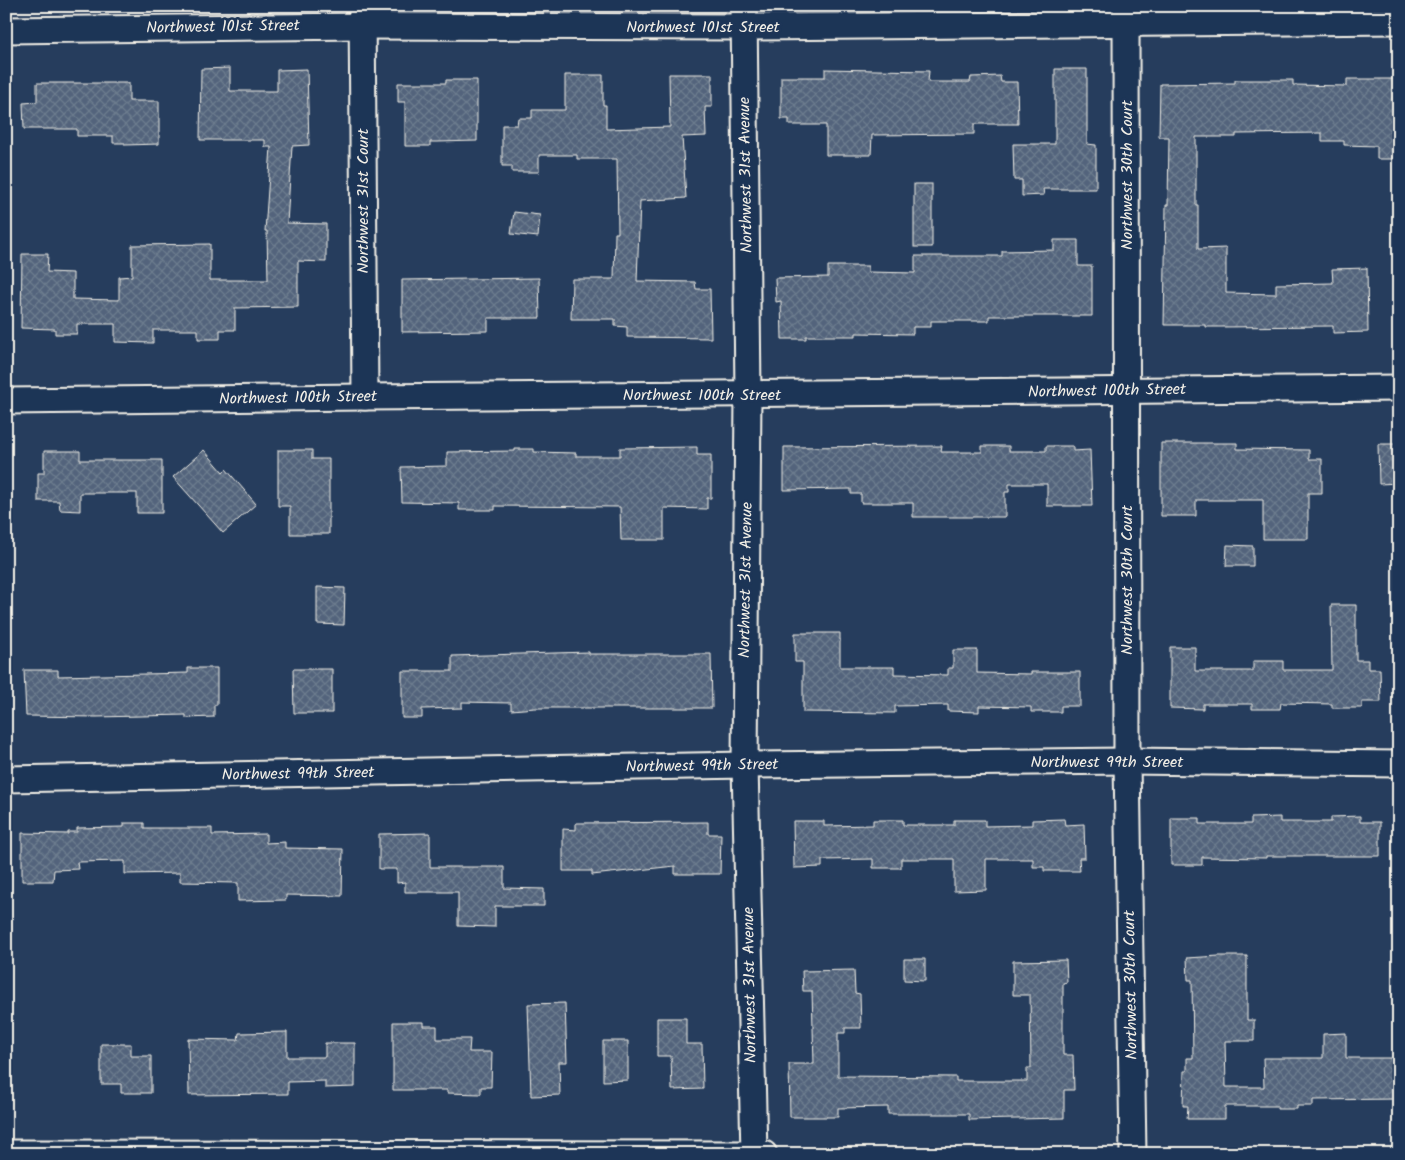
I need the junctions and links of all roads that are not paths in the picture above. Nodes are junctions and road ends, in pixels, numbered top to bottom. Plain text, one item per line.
1 (1126, 15) edge
2 (362, 16) edge
3 (744, 17) edge
4 (1399, 21) edge
5 (6, 30) edge
6 (1399, 388) edge
7 (1127, 391) junction
8 (748, 395) junction
9 (365, 396) junction
10 (6, 401) edge
11 (1127, 761) junction
12 (1399, 764) edge
13 (745, 765) junction
14 (6, 779) edge
15 (6, 1153) edge
16 (754, 1154) edge
17 (764, 1154) edge
18 (1133, 1154) edge

1 - 3 street, Northwest 101st Street
1 - 4 street, Northwest 101st Street
1 - 7 street, Northwest 30th Court
2 - 3 street, Northwest 101st Street
2 - 5 street, Northwest 101st Street
2 - 9 street, Northwest 31st Court
3 - 8 street, Northwest 31st Avenue
6 - 7 street, Northwest 100th Street
7 - 8 street, Northwest 100th Street
7 - 11 street, Northwest 30th Court
8 - 9 street, Northwest 100th Street
8 - 13 street, Northwest 31st Avenue
9 - 10 street, Northwest 100th Street
11 - 12 street, Northwest 99th Street
11 - 13 street, Northwest 99th Street
11 - 18 street, Northwest 30th Court
13 - 14 street, Northwest 99th Street
13 - 16 street, Northwest 31st Avenue
15 - 16 street
16 - 17 street

